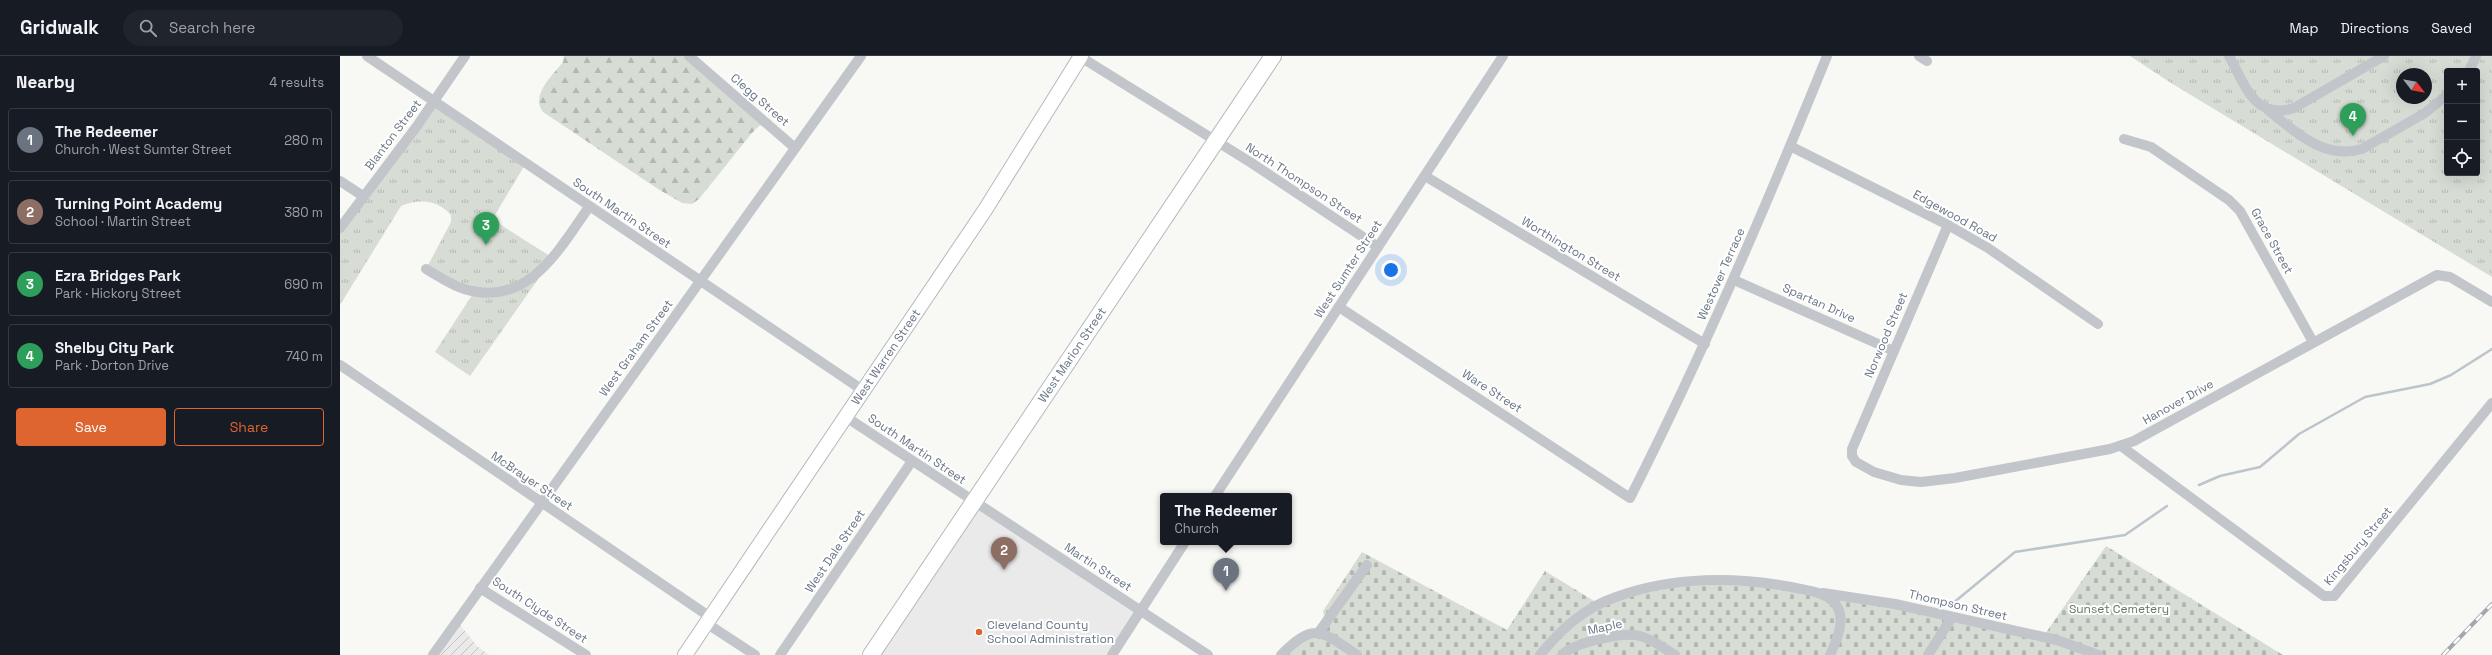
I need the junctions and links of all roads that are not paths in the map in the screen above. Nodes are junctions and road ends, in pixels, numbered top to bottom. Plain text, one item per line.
1 (367, 56) edge
2 (465, 56) edge
3 (689, 56) edge
4 (861, 56) edge
5 (1080, 56) edge
6 (1273, 56) edge
7 (1503, 56) edge
8 (1827, 56) edge
9 (2229, 56) edge
10 (2384, 56) edge
11 (2476, 56) edge
12 (2470, 68) edge
13 (2444, 98) edge
14 (435, 100) junction
15 (2268, 110) junction
16 (2124, 139) dead end
17 (1216, 142) junction
18 (1790, 146) junction
19 (795, 148) junction
20 (1425, 176) junction
21 (340, 181) edge
22 (363, 196) junction
23 (589, 207) junction
24 (1948, 225) junction
25 (340, 228) edge
26 (1378, 247) junction
27 (426, 270) dead end
28 (1734, 280) junction
29 (700, 281) junction
30 (2492, 302) edge
31 (1339, 306) junction
32 (2098, 324) dead end
33 (2313, 342) junction
34 (1705, 344) junction
35 (1894, 350) junction
36 (340, 365) edge
37 (864, 391) junction
38 (2492, 403) edge
39 (846, 417) junction
40 (2121, 446) junction
41 (1852, 456) joint
42 (912, 461) junction
43 (1217, 493) edge
44 (1630, 498) joint
45 (974, 502) junction
46 (541, 503) junction
47 (1183, 545) edge
48 (1367, 565) dead end
49 (480, 588) junction
50 (1810, 590) junction
51 (1141, 610) junction
52 (1952, 617) junction
53 (708, 620) junction
54 (1319, 632) junction
55 (434, 655) edge
56 (586, 655) edge
57 (684, 655) edge
58 (755, 655) edge
59 (780, 655) edge
60 (871, 655) edge
61 (1112, 655) edge
62 (1208, 655) edge
63 (1281, 655) edge
64 (1357, 655) edge
65 (1540, 655) edge
66 (1562, 655) edge
67 (1675, 655) edge
68 (1830, 655) edge
69 (1928, 655) edge
70 (2098, 655) edge

1 - 14 street, South Martin Street
2 - 14 street, Blanton Street
3 - 19 street, Clegg Street
4 - 19 street, West Graham Street
5 - 17 street, North Thompson Street
5 - 37 main road, West Warren Street
6 - 17 main road, West Marion Street
7 - 20 street, West Sumter Street
8 - 18 street, Westover Terrace
9 - 15 street
10 - 15 street
11 - 12 street
13 - 15 street
14 - 22 street, Blanton Street
14 - 23 street, South Martin Street
16 - 33 street, Grace Street
17 - 26 street, North Thompson Street
17 - 45 main road, West Marion Street
18 - 24 street, Edgewood Road
18 - 28 street, Westover Terrace
19 - 29 street, West Graham Street
20 - 26 street, West Sumter Street
20 - 34 street, Worthington Street
21 - 22 street
22 - 25 street, Blanton Street
23 - 27 street
23 - 29 street, South Martin Street
24 - 32 street, Edgewood Road
24 - 35 street, Norwood Street
26 - 31 street, West Sumter Street
28 - 34 street, Westover Terrace
28 - 35 street, Spartan Drive
29 - 37 street, South Martin Street
29 - 46 street, West Graham Street
30 - 33 street, Hanover Drive
31 - 43 street, West Sumter Street
31 - 44 street, Ware Street
33 - 40 street, Hanover Drive
34 - 44 street, Westover Terrace
35 - 41 street, Norwood Street
36 - 46 street, McBrayer Street
37 - 39 main road, West Warren Street
38 - 40 street, Kingsbury Street
39 - 42 street, South Martin Street
39 - 53 main road, West Warren Street
40 - 41 street, Hanover Drive
42 - 45 street, South Martin Street
42 - 59 street, West Dale Street
45 - 51 street, Martin Street
45 - 60 main road, West Marion Street
46 - 49 street, West Graham Street
46 - 53 street, McBrayer Street
47 - 51 street
48 - 54 street
49 - 55 street, West Graham Street
49 - 56 street, South Clyde Street
50 - 52 street, Thompson Street
50 - 65 street, Thompson Street
50 - 68 street, Thompson Street
51 - 61 street
51 - 62 street, Martin Street
52 - 69 street
52 - 70 street, Thompson Street
53 - 57 main road, West Warren Street
53 - 58 street, McBrayer Street
54 - 63 street
54 - 64 street
66 - 67 street, Maple

